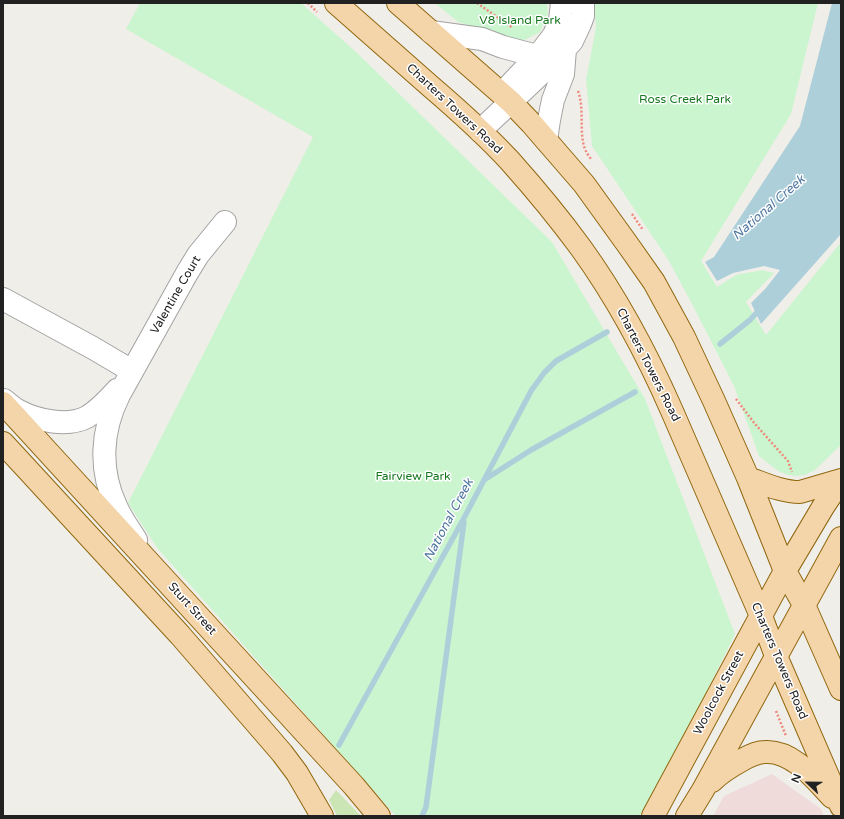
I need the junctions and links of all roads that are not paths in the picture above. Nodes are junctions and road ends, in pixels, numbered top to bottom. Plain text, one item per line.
1 (398, 3) edge
2 (562, 3) edge
3 (583, 3) edge
4 (328, 8) edge
5 (431, 32) junction
6 (566, 49) junction
7 (537, 56) junction
8 (506, 98) junction
9 (475, 127) junction
10 (546, 140) junction
11 (225, 222) dead end
12 (3, 299) edge
13 (132, 371) junction
14 (3, 400) edge
15 (3, 403) edge
16 (3, 443) edge
17 (748, 478) junction
18 (841, 480) edge
19 (841, 538) edge
20 (151, 564) junction
21 (785, 571) junction
22 (804, 605) junction
23 (761, 616) junction
24 (776, 656) junction
25 (841, 689) edge
26 (703, 790) junction
27 (841, 805) edge
28 (322, 816) edge
29 (379, 816) edge
30 (653, 816) edge
31 (687, 816) edge

1 - 5 main road
2 - 7 street
3 - 6 street
4 - 9 main road, Charters Towers Road
5 - 7 street
5 - 8 main road
6 - 8 street
6 - 10 street
7 - 8 street
8 - 9 street
8 - 10 main road
9 - 23 main road, Charters Towers Road
10 - 17 main road
11 - 13 street, Valentine Court
12 - 13 street
13 - 14 street, Valentine Court
13 - 20 street, Valentine Court
15 - 20 main road, Sturt Street
16 - 28 main road
17 - 18 main road
17 - 21 main road
18 - 21 main road, Woolcock Street
19 - 22 main road
20 - 29 main road, Sturt Street
21 - 22 main road
21 - 23 main road, Woolcock Street
22 - 24 main road
22 - 25 main road
23 - 24 main road, Charters Towers Road
23 - 30 main road, Woolcock Street
24 - 26 main road
24 - 27 main road, Charters Towers Road
26 - 27 main road
26 - 31 main road

